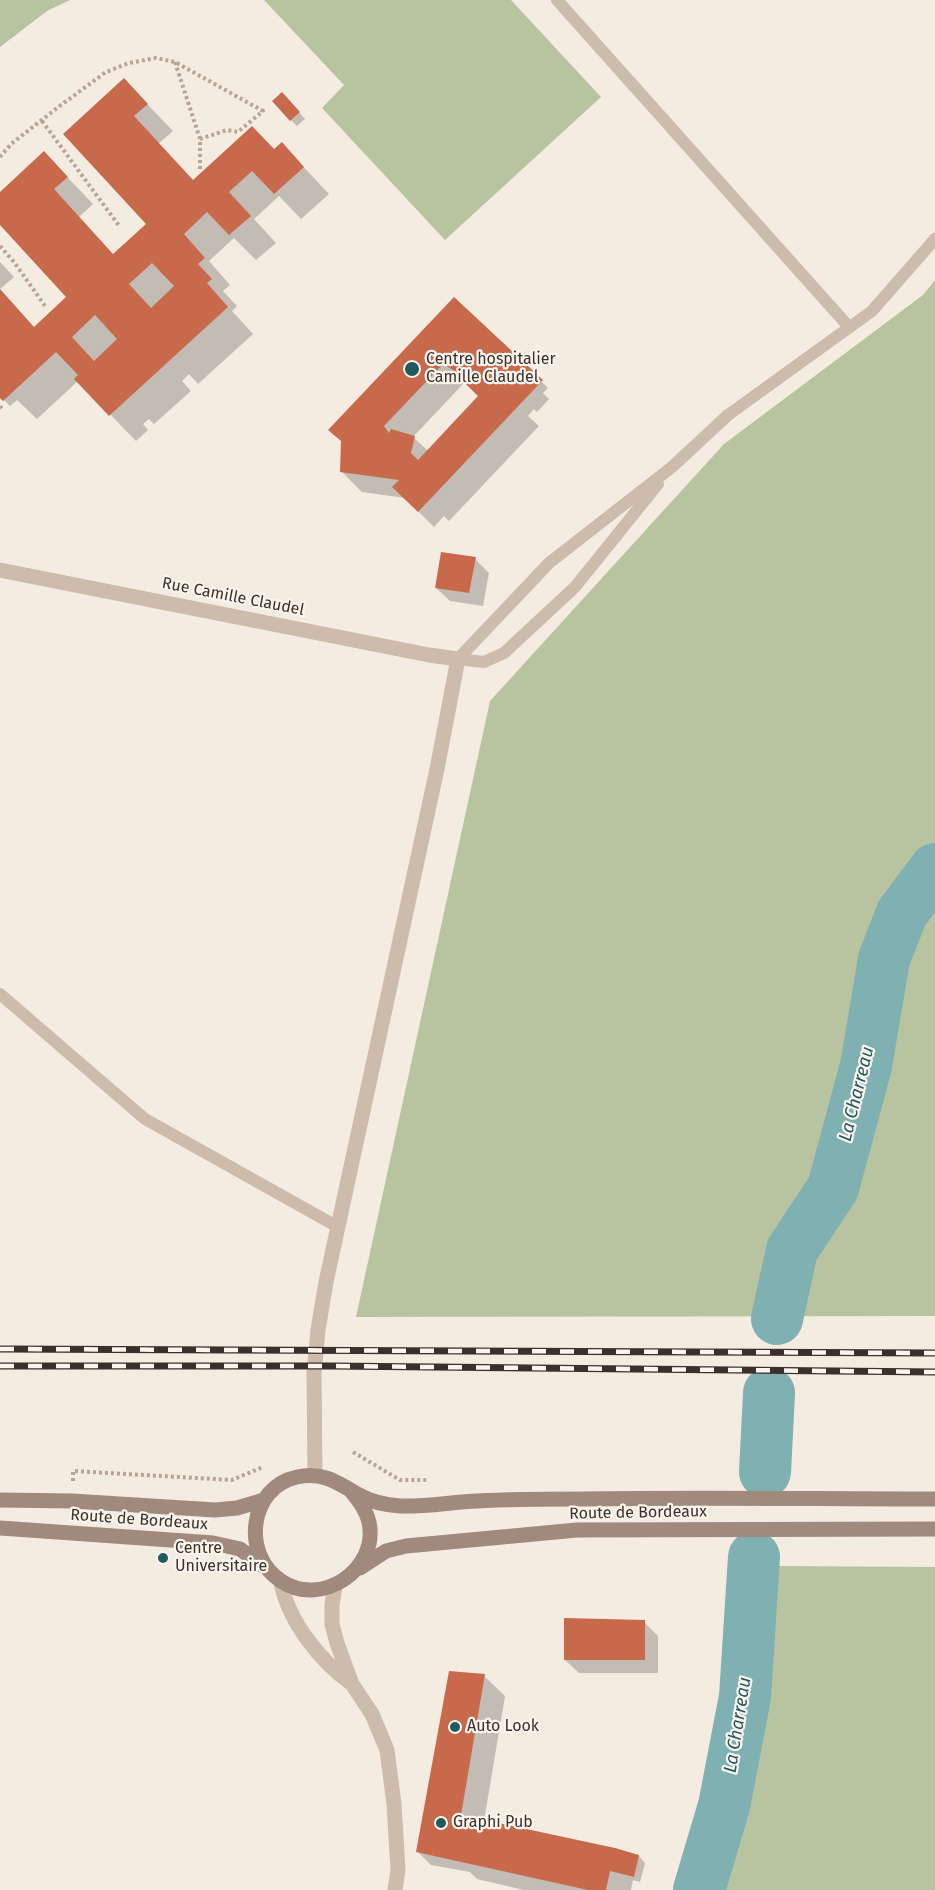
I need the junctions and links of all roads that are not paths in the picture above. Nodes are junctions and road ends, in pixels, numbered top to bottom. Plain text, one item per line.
1 (557, 0) edge
2 (935, 239) edge
3 (849, 327) junction
4 (672, 467) junction
5 (0, 570) edge
6 (458, 659) junction
7 (0, 994) edge
8 (338, 1227) junction
9 (315, 1475) junction
10 (350, 1490) junction
11 (935, 1499) edge
12 (0, 1500) edge
13 (264, 1500) junction
14 (0, 1528) edge
15 (935, 1529) edge
16 (267, 1569) junction
17 (350, 1576) junction
18 (281, 1582) junction
19 (335, 1586) junction
20 (352, 1684) junction
21 (394, 1890) edge

1 - 3 lane
2 - 3 lane
3 - 4 lane
4 - 6 lane
4 - 6 lane
5 - 6 street, Rue Camille Claudel
6 - 8 street
7 - 8 lane
8 - 9 street
9 - 10 main road
9 - 13 main road
10 - 11 main road, Route de Bordeaux
10 - 17 main road
12 - 13 main road, Route de Bordeaux
13 - 16 main road
14 - 16 main road, Route de Bordeaux
15 - 17 main road, Route de Bordeaux
16 - 18 main road
17 - 19 main road
18 - 19 main road
18 - 20 street
19 - 20 street
20 - 21 street

